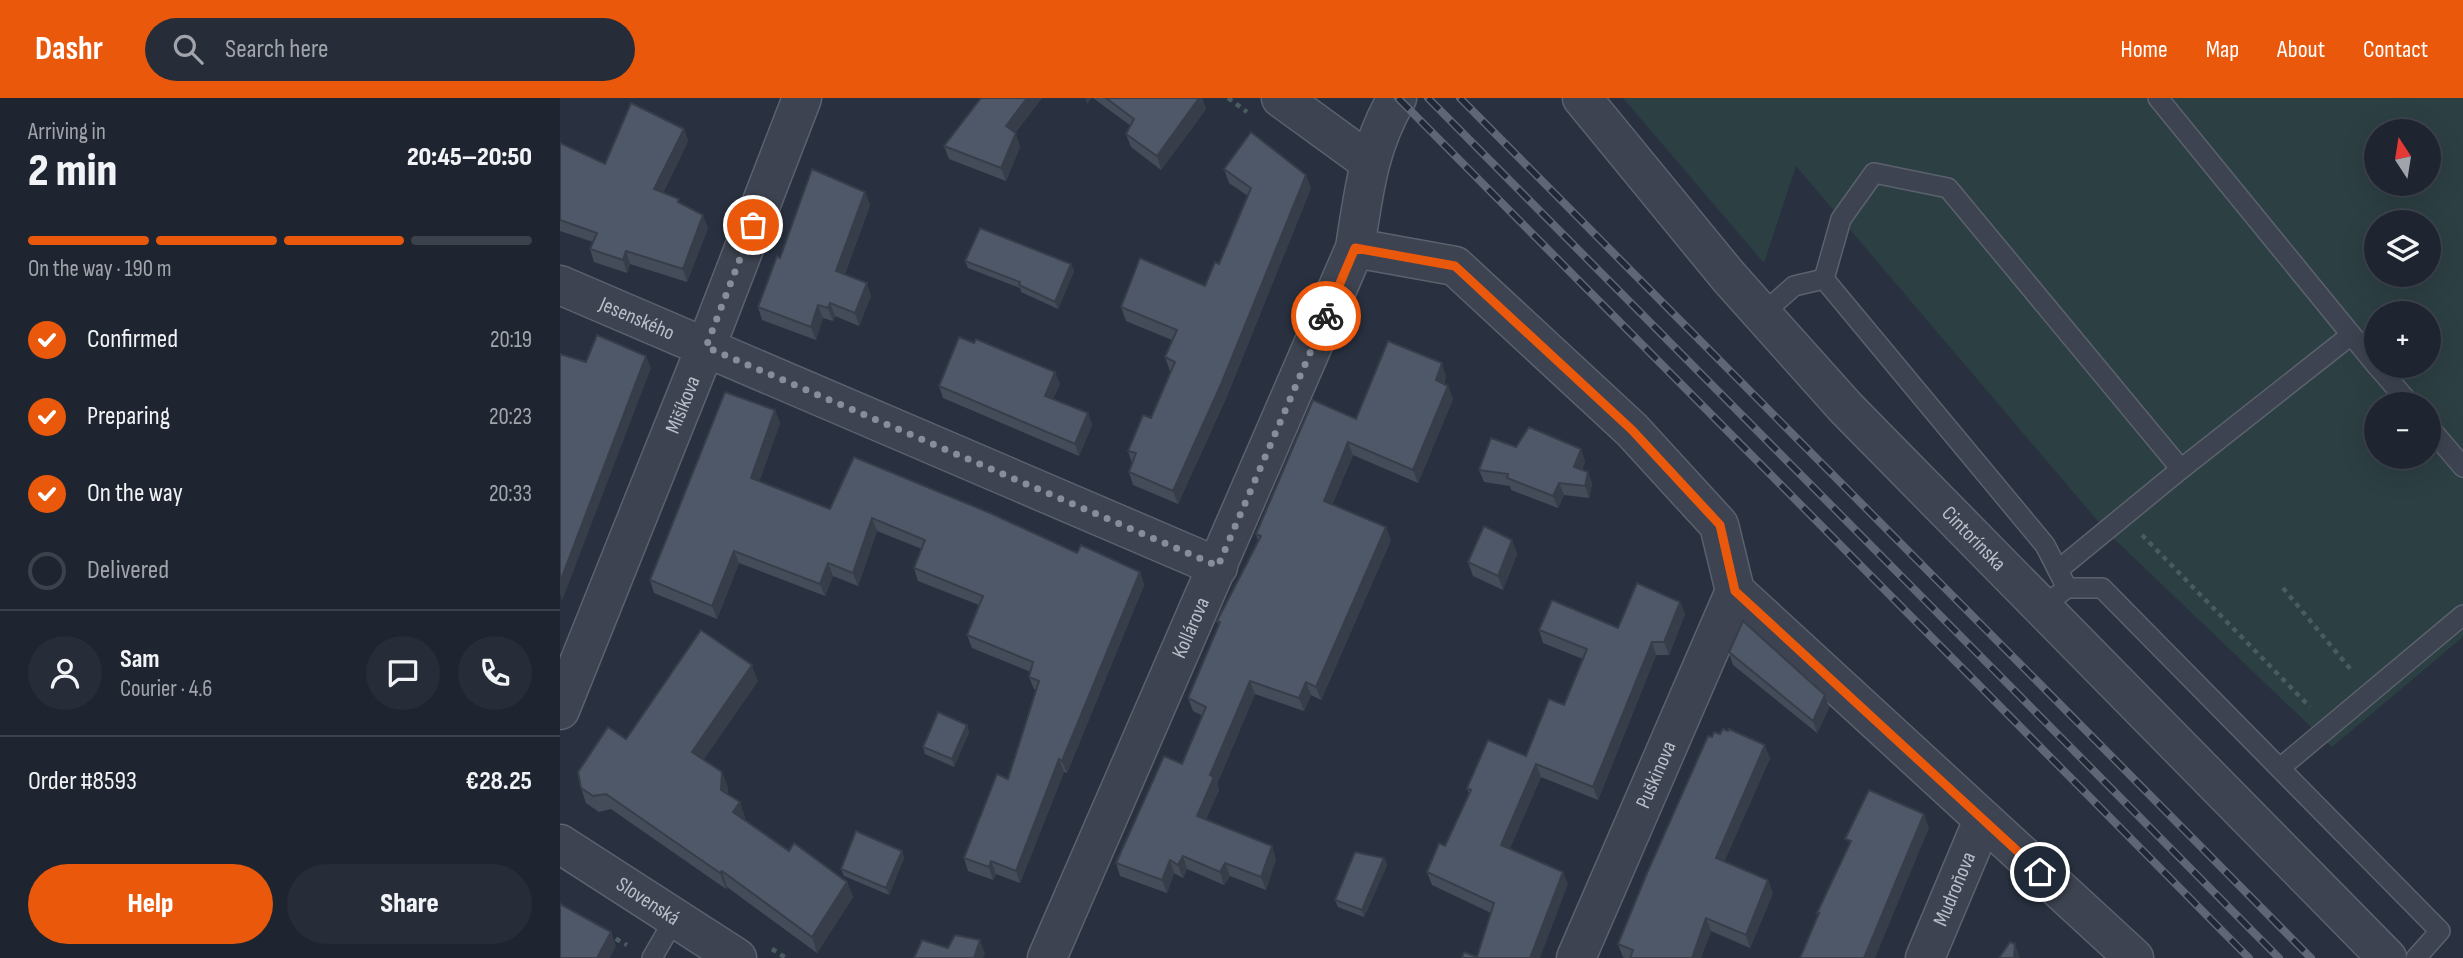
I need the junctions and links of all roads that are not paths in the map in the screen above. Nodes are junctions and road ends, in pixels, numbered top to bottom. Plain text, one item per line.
1 (802, 98) edge
2 (1397, 98) edge
3 (1582, 98) edge
4 (2158, 98) edge
5 (1264, 105) edge
6 (1369, 162) junction
7 (1355, 248) junction
8 (1824, 279) junction
9 (560, 285) edge
10 (1761, 315) junction
11 (2351, 335) junction
12 (706, 347) junction
13 (2364, 350) edge
14 (2388, 378) edge
15 (2400, 392) edge
16 (2441, 441) edge
17 (2463, 467) edge
18 (2181, 469) junction
19 (1218, 566) junction
20 (2058, 570) junction
21 (1735, 591) junction
22 (2054, 598) junction
23 (2463, 615) edge
24 (560, 710) edge
25 (2280, 768) junction
26 (1983, 820) junction
27 (560, 845) edge
28 (675, 918) junction
29 (645, 955) edge
30 (737, 958) edge
31 (1047, 958) edge
32 (1576, 958) edge
33 (1925, 958) edge
34 (2134, 958) edge
35 (2387, 958) edge
36 (2416, 958) edge

1 - 12 street, Mišíkova
2 - 6 street, Kollárova
3 - 10 street, Cintorínska
4 - 11 lane
5 - 6 street
6 - 7 street, Kollárova
7 - 19 street, Kollárova
7 - 21 street
8 - 10 lane
8 - 18 lane
8 - 20 lane
9 - 12 street, Jesenského
10 - 22 street, Cintorínska
11 - 13 lane
11 - 18 lane
12 - 19 street, Jesenského
12 - 24 street, Mišíkova
14 - 15 lane
16 - 17 lane
18 - 20 lane
19 - 31 street, Kollárova
20 - 22 lane
21 - 26 street
21 - 32 street, Puškinova
22 - 25 lane
22 - 35 street, Cintorínska
23 - 25 lane
25 - 36 lane
26 - 33 street, Mudroňova
26 - 34 street
27 - 28 street, Slovenská
28 - 29 lane
28 - 30 street, Slovenská

